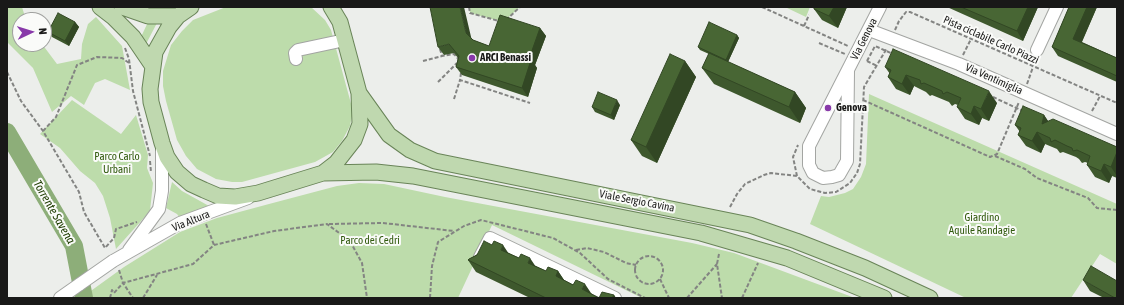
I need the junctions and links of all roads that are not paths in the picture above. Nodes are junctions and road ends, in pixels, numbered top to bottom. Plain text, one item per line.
1 (100, 7) edge
2 (122, 7) edge
3 (191, 7) edge
4 (331, 7) edge
5 (880, 7) edge
6 (1057, 7) edge
7 (340, 14) edge
8 (178, 16) junction
9 (869, 30) junction
10 (345, 40) junction
11 (1037, 50) dead end
12 (296, 59) dead end
13 (152, 65) junction
14 (848, 71) junction
15 (359, 93) junction
16 (1117, 134) edge
17 (162, 143) junction
18 (323, 173) junction
19 (258, 193) junction
20 (127, 253) junction
21 (478, 262) edge
22 (60, 298) edge
23 (615, 298) edge
24 (884, 298) edge
25 (930, 298) edge

1 - 13 main road
2 - 8 main road
3 - 8 main road
4 - 7 main road
5 - 9 street, Via Genova
6 - 11 street
7 - 10 main road
8 - 13 main road
9 - 14 street, Via Genova
9 - 16 street, Via Ventimiglia
10 - 12 street
10 - 15 main road
13 - 17 main road
14 - 14 street, Via Genova
15 - 18 main road
15 - 25 main road, Viale Sergio Cavina
17 - 19 main road
17 - 20 street, Via Altura
18 - 19 main road
18 - 24 main road, Viale Sergio Cavina
19 - 20 street, Via Altura
20 - 22 street, Via Altura, bridge
21 - 23 street

